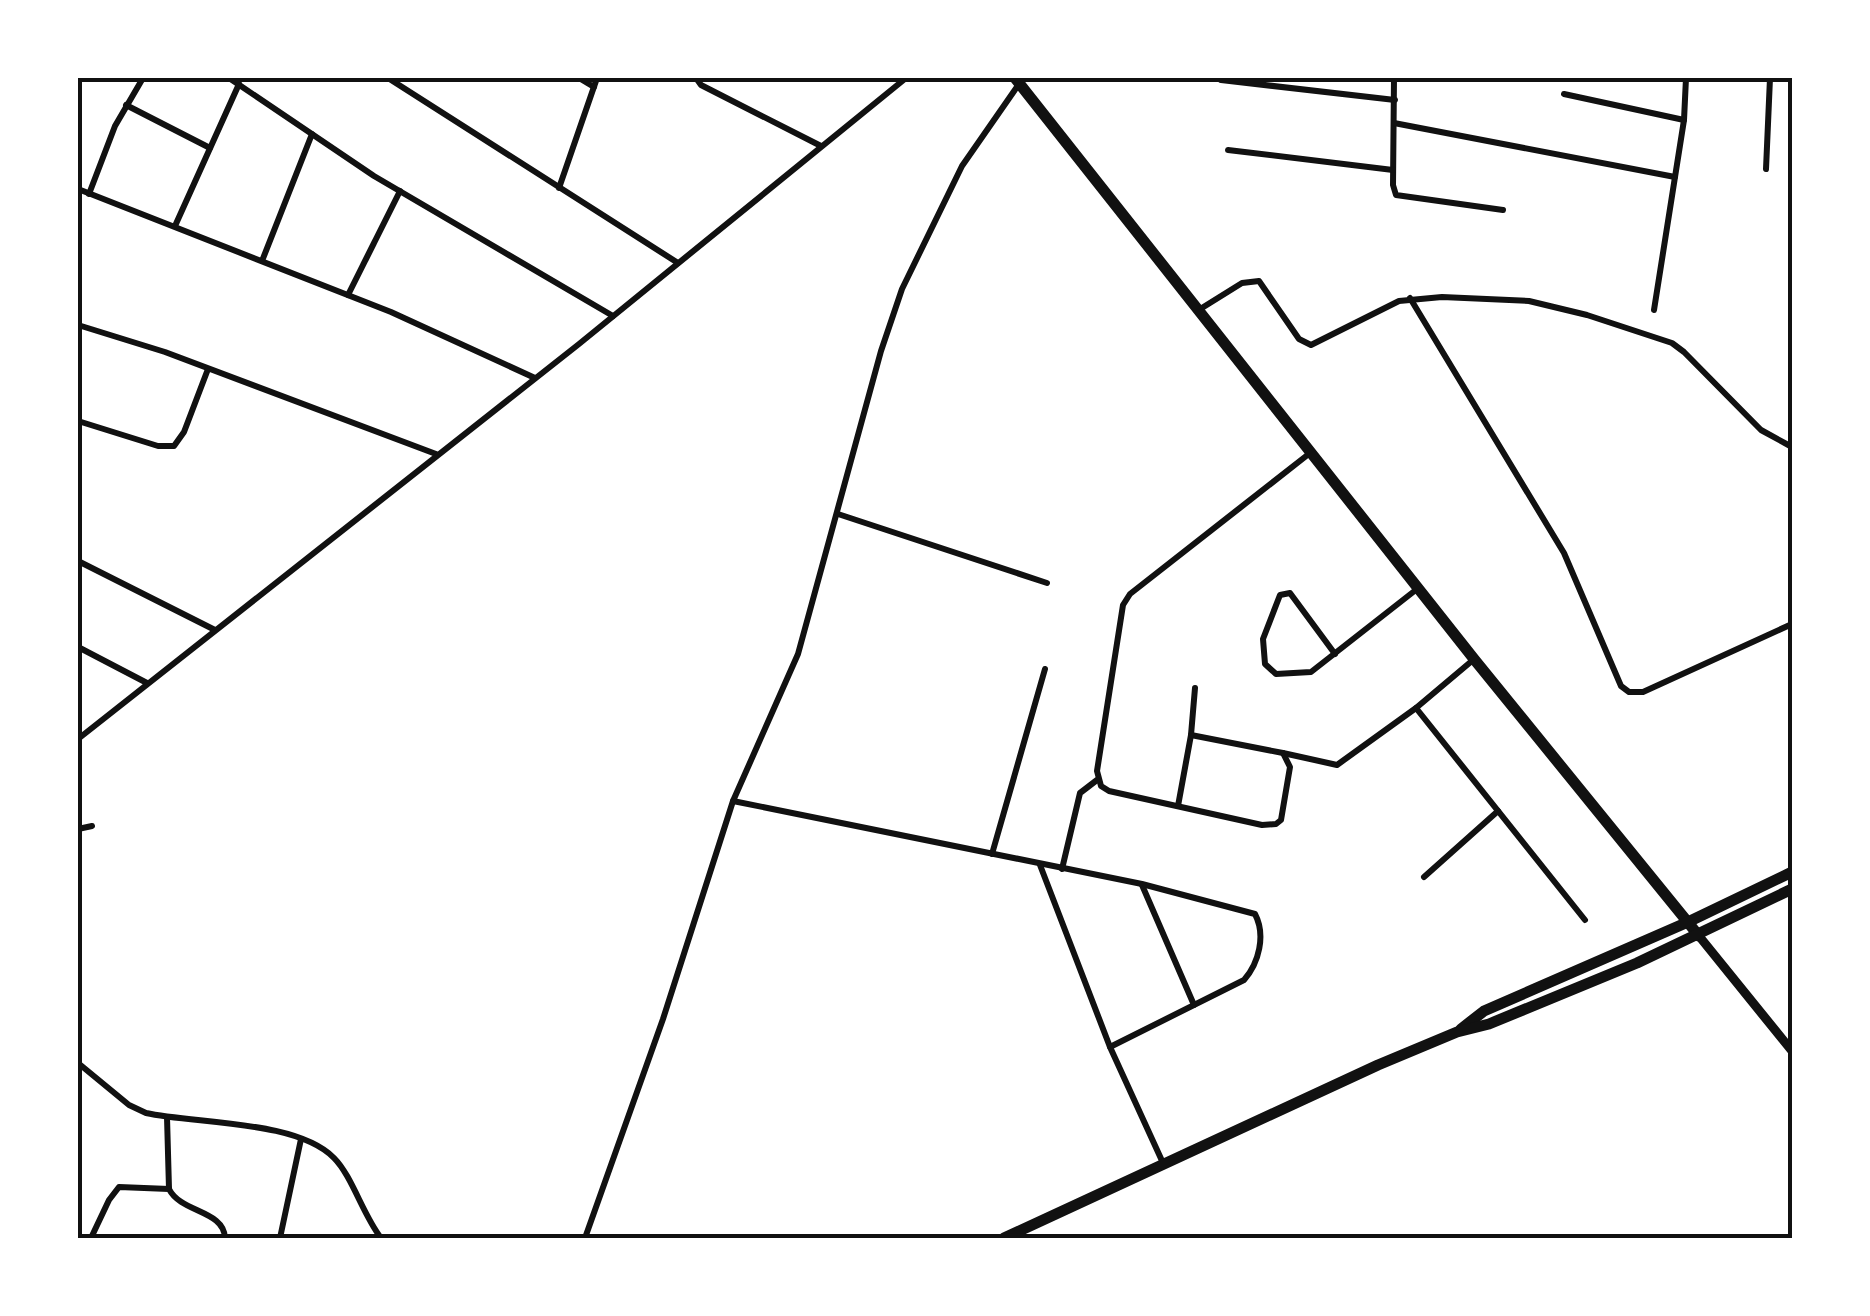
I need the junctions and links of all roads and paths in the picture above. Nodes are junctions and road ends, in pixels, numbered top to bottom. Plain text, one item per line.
1 (143, 78) edge
2 (230, 78) edge
3 (388, 78) edge
4 (412, 78) edge
5 (579, 78) edge
6 (597, 78) edge
7 (696, 78) edge
8 (906, 78) edge
9 (1394, 78) edge
10 (1686, 78) edge
11 (1770, 78) edge
12 (1017, 80) edge
13 (1220, 80) edge
14 (239, 84) junction
15 (594, 87) junction
16 (406, 89) junction
17 (1564, 94) dead end
18 (1394, 100) junction
19 (126, 105) junction
20 (1684, 120) junction
21 (1394, 123) junction
22 (312, 134) junction
23 (821, 146) junction
24 (210, 148) junction
25 (1228, 150) dead end
26 (1766, 169) dead end
27 (1393, 170) junction
28 (1675, 178) junction
29 (560, 188) junction
30 (78, 189) edge
31 (400, 191) junction
32 (89, 194) junction
33 (1503, 210) dead end
34 (175, 226) junction
35 (262, 261) junction
36 (678, 263) junction
37 (348, 295) junction
38 (1410, 298) junction
39 (1654, 310) dead end
40 (1197, 311) junction
41 (613, 316) junction
42 (78, 325) edge
43 (208, 369) junction
44 (535, 378) junction
45 (78, 421) edge
46 (1792, 448) edge
47 (1311, 452) junction
48 (438, 454) junction
49 (838, 514) junction
50 (78, 562) edge
51 (1047, 583) dead end
52 (1418, 588) junction
53 (1792, 624) edge
54 (215, 630) junction
55 (78, 646) edge
56 (1335, 654) junction
57 (1474, 659) junction
58 (1045, 669) dead end
59 (148, 683) junction
60 (1195, 688) dead end
61 (1416, 708) junction
62 (1191, 736) junction
63 (78, 739) edge
64 (1283, 753) junction
65 (1097, 780) junction
66 (733, 801) junction
67 (1178, 806) junction
68 (1498, 811) junction
69 (92, 826) dead end
70 (78, 830) edge
71 (992, 854) junction
72 (1040, 865) junction
73 (1062, 869) junction
74 (1792, 872) edge
75 (1424, 877) dead end
76 (1142, 884) junction
77 (1792, 889) edge
78 (1585, 920) dead end
79 (1688, 922) junction
80 (1699, 936) junction
81 (1194, 1005) junction
82 (1457, 1032) junction
83 (1110, 1046) junction
84 (1792, 1051) edge
85 (78, 1064) edge
86 (167, 1117) junction
87 (300, 1138) junction
88 (1163, 1164) junction
89 (169, 1189) junction
90 (91, 1238) edge
91 (224, 1238) edge
92 (280, 1238) edge
93 (382, 1238) edge
94 (585, 1238) edge
95 (1004, 1238) edge

1 - 19 street
2 - 14 street
3 - 16 street
4 - 16 street
5 - 15 street
6 - 15 street
7 - 23 street
8 - 23 street
9 - 18 street
10 - 20 street
11 - 26 street
12 - 40 highway
12 - 49 street
13 - 18 street
14 - 22 street
14 - 24 street
15 - 29 street
16 - 29 street
17 - 20 street
18 - 21 street
19 - 24 street
19 - 32 street
20 - 28 street
21 - 27 street
21 - 28 street
22 - 31 street
22 - 35 street
23 - 36 street
24 - 34 street
25 - 27 street
27 - 33 street
28 - 39 street
29 - 36 street
30 - 32 street
31 - 37 street
31 - 41 street
32 - 34 street
34 - 35 street
35 - 37 street
36 - 41 street
37 - 44 street
38 - 40 street
38 - 46 street
38 - 53 street
40 - 47 highway
41 - 44 street
42 - 43 street
43 - 45 street
43 - 48 street
44 - 48 street
47 - 52 highway
47 - 65 street
48 - 54 street
49 - 51 street
49 - 66 street
50 - 54 street
52 - 56 street
52 - 57 highway
54 - 59 street
55 - 59 street
56 - 56 street
57 - 61 street
57 - 79 highway
58 - 71 street
59 - 63 street
60 - 62 street
61 - 64 street
61 - 68 street
62 - 64 street
62 - 67 street
64 - 67 street
65 - 67 street
65 - 73 street
66 - 71 street
66 - 94 street
68 - 75 street
68 - 78 street
69 - 70 street
71 - 72 street
72 - 73 street
72 - 83 street
73 - 76 street
74 - 79 highway
76 - 81 street
76 - 81 street
77 - 80 highway
79 - 80 highway
79 - 82 highway
80 - 82 highway
80 - 84 street
81 - 83 street
82 - 88 highway
83 - 88 street
85 - 86 street
86 - 87 street
86 - 89 street
87 - 92 street
87 - 93 street
88 - 95 highway
89 - 90 street
89 - 91 street

